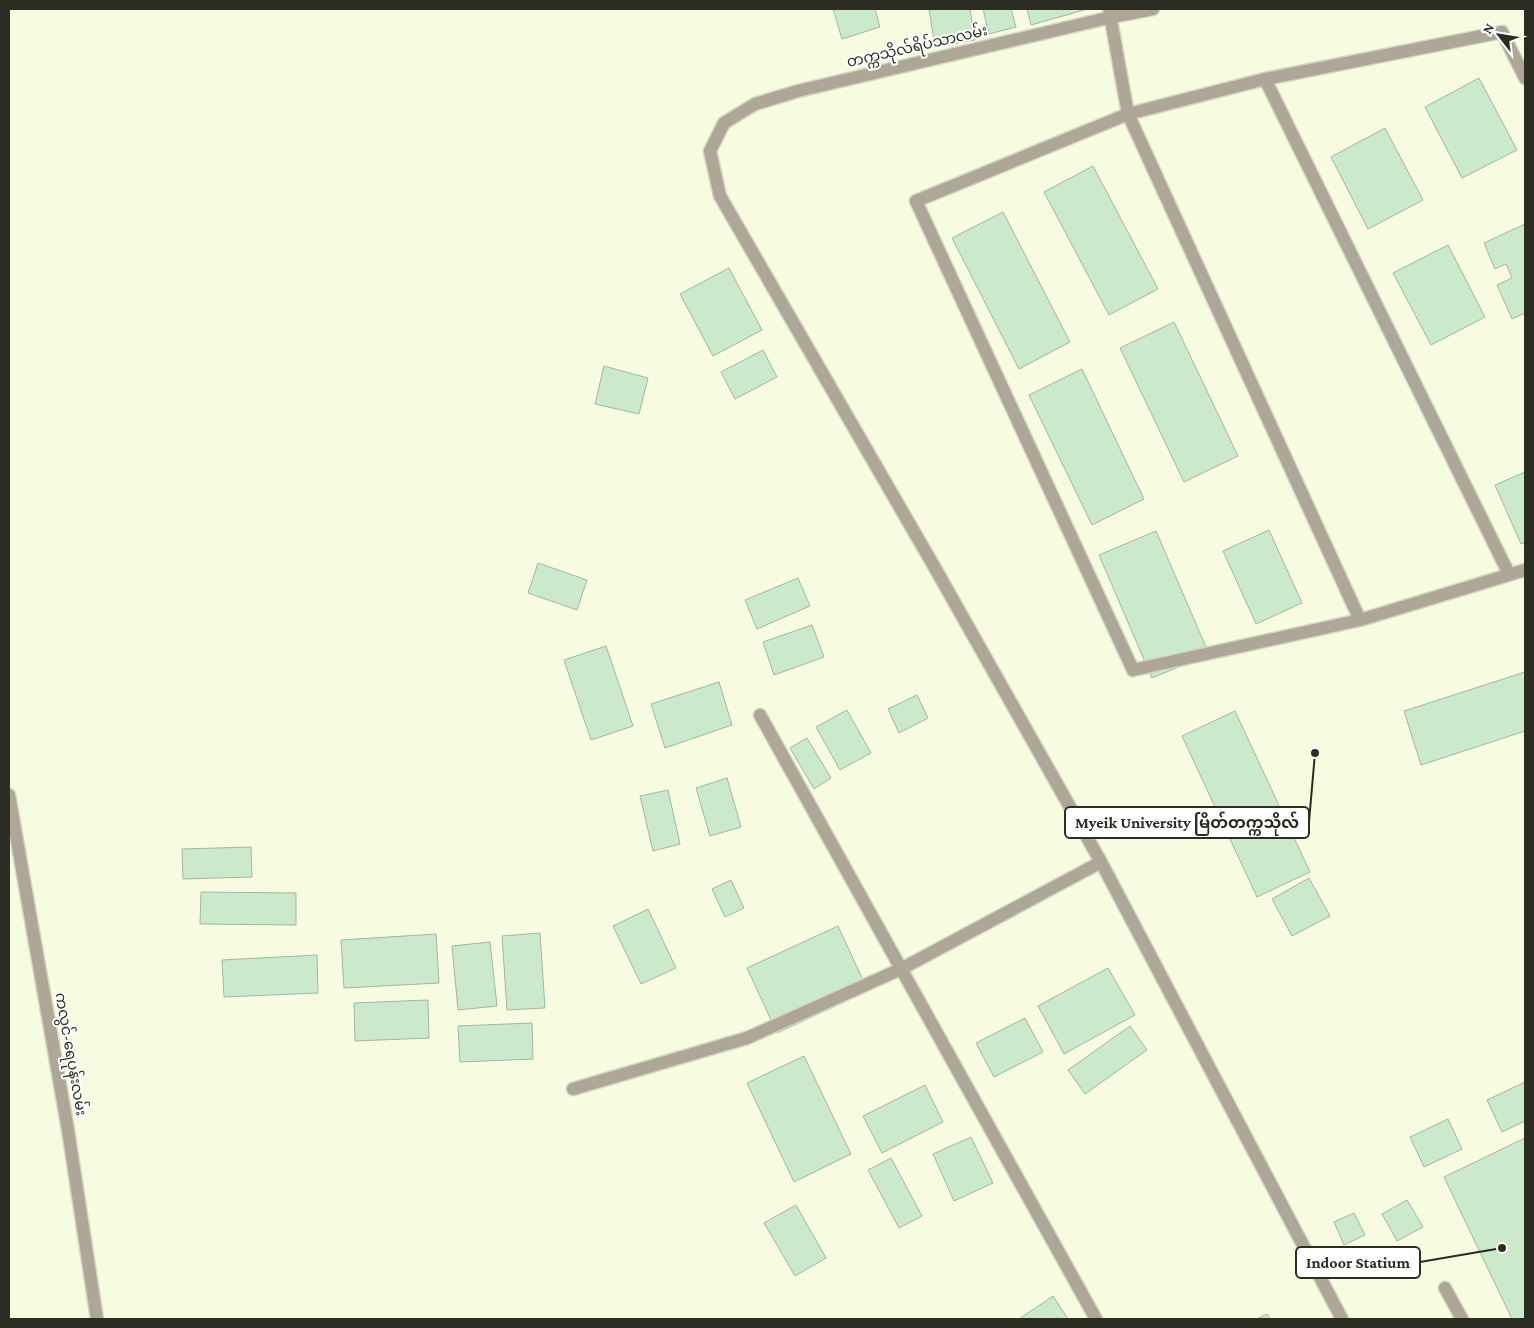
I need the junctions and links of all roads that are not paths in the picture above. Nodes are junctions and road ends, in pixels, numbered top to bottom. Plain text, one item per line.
1 (1154, 9) edge
2 (1110, 13) edge
3 (1525, 78) edge
4 (1265, 79) junction
5 (1128, 114) junction
6 (1525, 570) edge
7 (1509, 574) junction
8 (1360, 620) junction
9 (760, 715) dead end
10 (9, 794) edge
11 (1101, 862) junction
12 (901, 969) junction
13 (573, 1089) dead end
14 (1445, 1288) dead end
15 (97, 1319) edge
16 (1096, 1319) edge
17 (1342, 1319) edge
18 (1462, 1319) edge

1 - 2 street, တက္ကသိုလ်ရိပ်သာလမ်း
2 - 5 street
2 - 11 street, တက္ကသိုလ်ရိပ်သာလမ်း
3 - 4 street
4 - 5 street
4 - 7 street
5 - 8 street
5 - 8 street
6 - 7 street
7 - 8 street
9 - 12 street
10 - 15 street, ကလွင်-ရေပုန်းလမ်း
11 - 12 street
11 - 17 street
12 - 13 street
12 - 16 street
14 - 18 street

